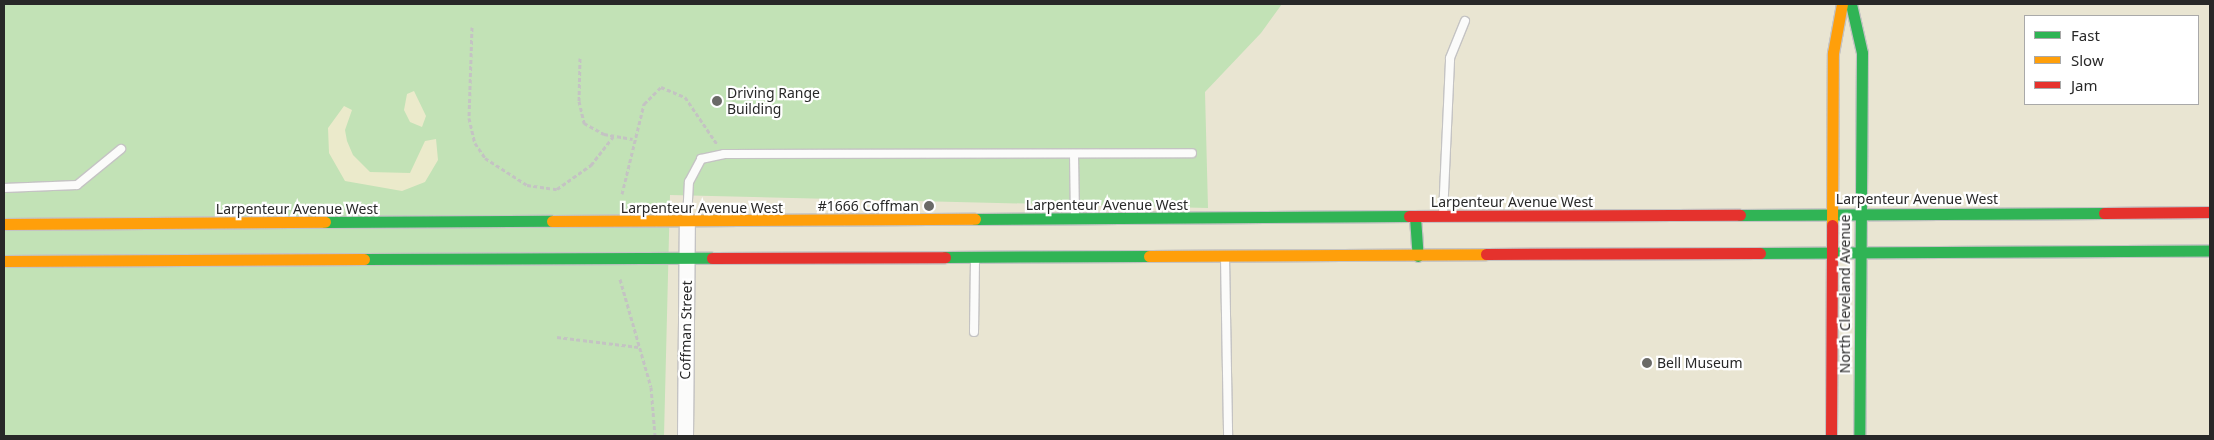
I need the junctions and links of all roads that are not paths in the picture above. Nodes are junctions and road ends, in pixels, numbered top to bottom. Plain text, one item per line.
1 (1842, 4) edge
2 (1850, 4) edge
3 (1465, 21) dead end
4 (121, 149) dead end
5 (1192, 153) dead end
6 (1074, 154) junction
7 (4, 188) edge
8 (2210, 212) edge
9 (1833, 214) junction
10 (1860, 214) junction
11 (1442, 217) junction
12 (1415, 218) junction
13 (1075, 220) junction
14 (4, 224) edge
15 (687, 224) junction
16 (2210, 251) edge
17 (1832, 253) junction
18 (1860, 253) junction
19 (1418, 256) junction
20 (1225, 257) junction
21 (975, 258) junction
22 (687, 260) junction
23 (4, 261) edge
24 (974, 332) dead end
25 (685, 436) edge
26 (1228, 436) edge
27 (1831, 436) edge
28 (1859, 436) edge

1 - 9 main road, North Cleveland Avenue
2 - 10 main road, North Cleveland Avenue
3 - 11 lane
4 - 7 lane
5 - 6 lane
6 - 13 lane
6 - 15 lane
8 - 10 main road, Larpenteur Avenue West
9 - 10 main road, Larpenteur Avenue West
9 - 11 main road, Larpenteur Avenue West
9 - 17 main road, North Cleveland Avenue
10 - 18 main road, North Cleveland Avenue
11 - 12 main road, Larpenteur Avenue West
12 - 13 main road, Larpenteur Avenue West
12 - 19 main road
13 - 15 main road, Larpenteur Avenue West
14 - 15 main road, Larpenteur Avenue West
15 - 22 street, Coffman Street
16 - 18 main road
17 - 18 main road
17 - 19 main road
17 - 27 main road, North Cleveland Avenue
18 - 28 main road, North Cleveland Avenue
19 - 20 main road
20 - 21 main road
20 - 26 lane
21 - 22 main road
21 - 24 lane
22 - 23 main road
22 - 25 street, Coffman Street

